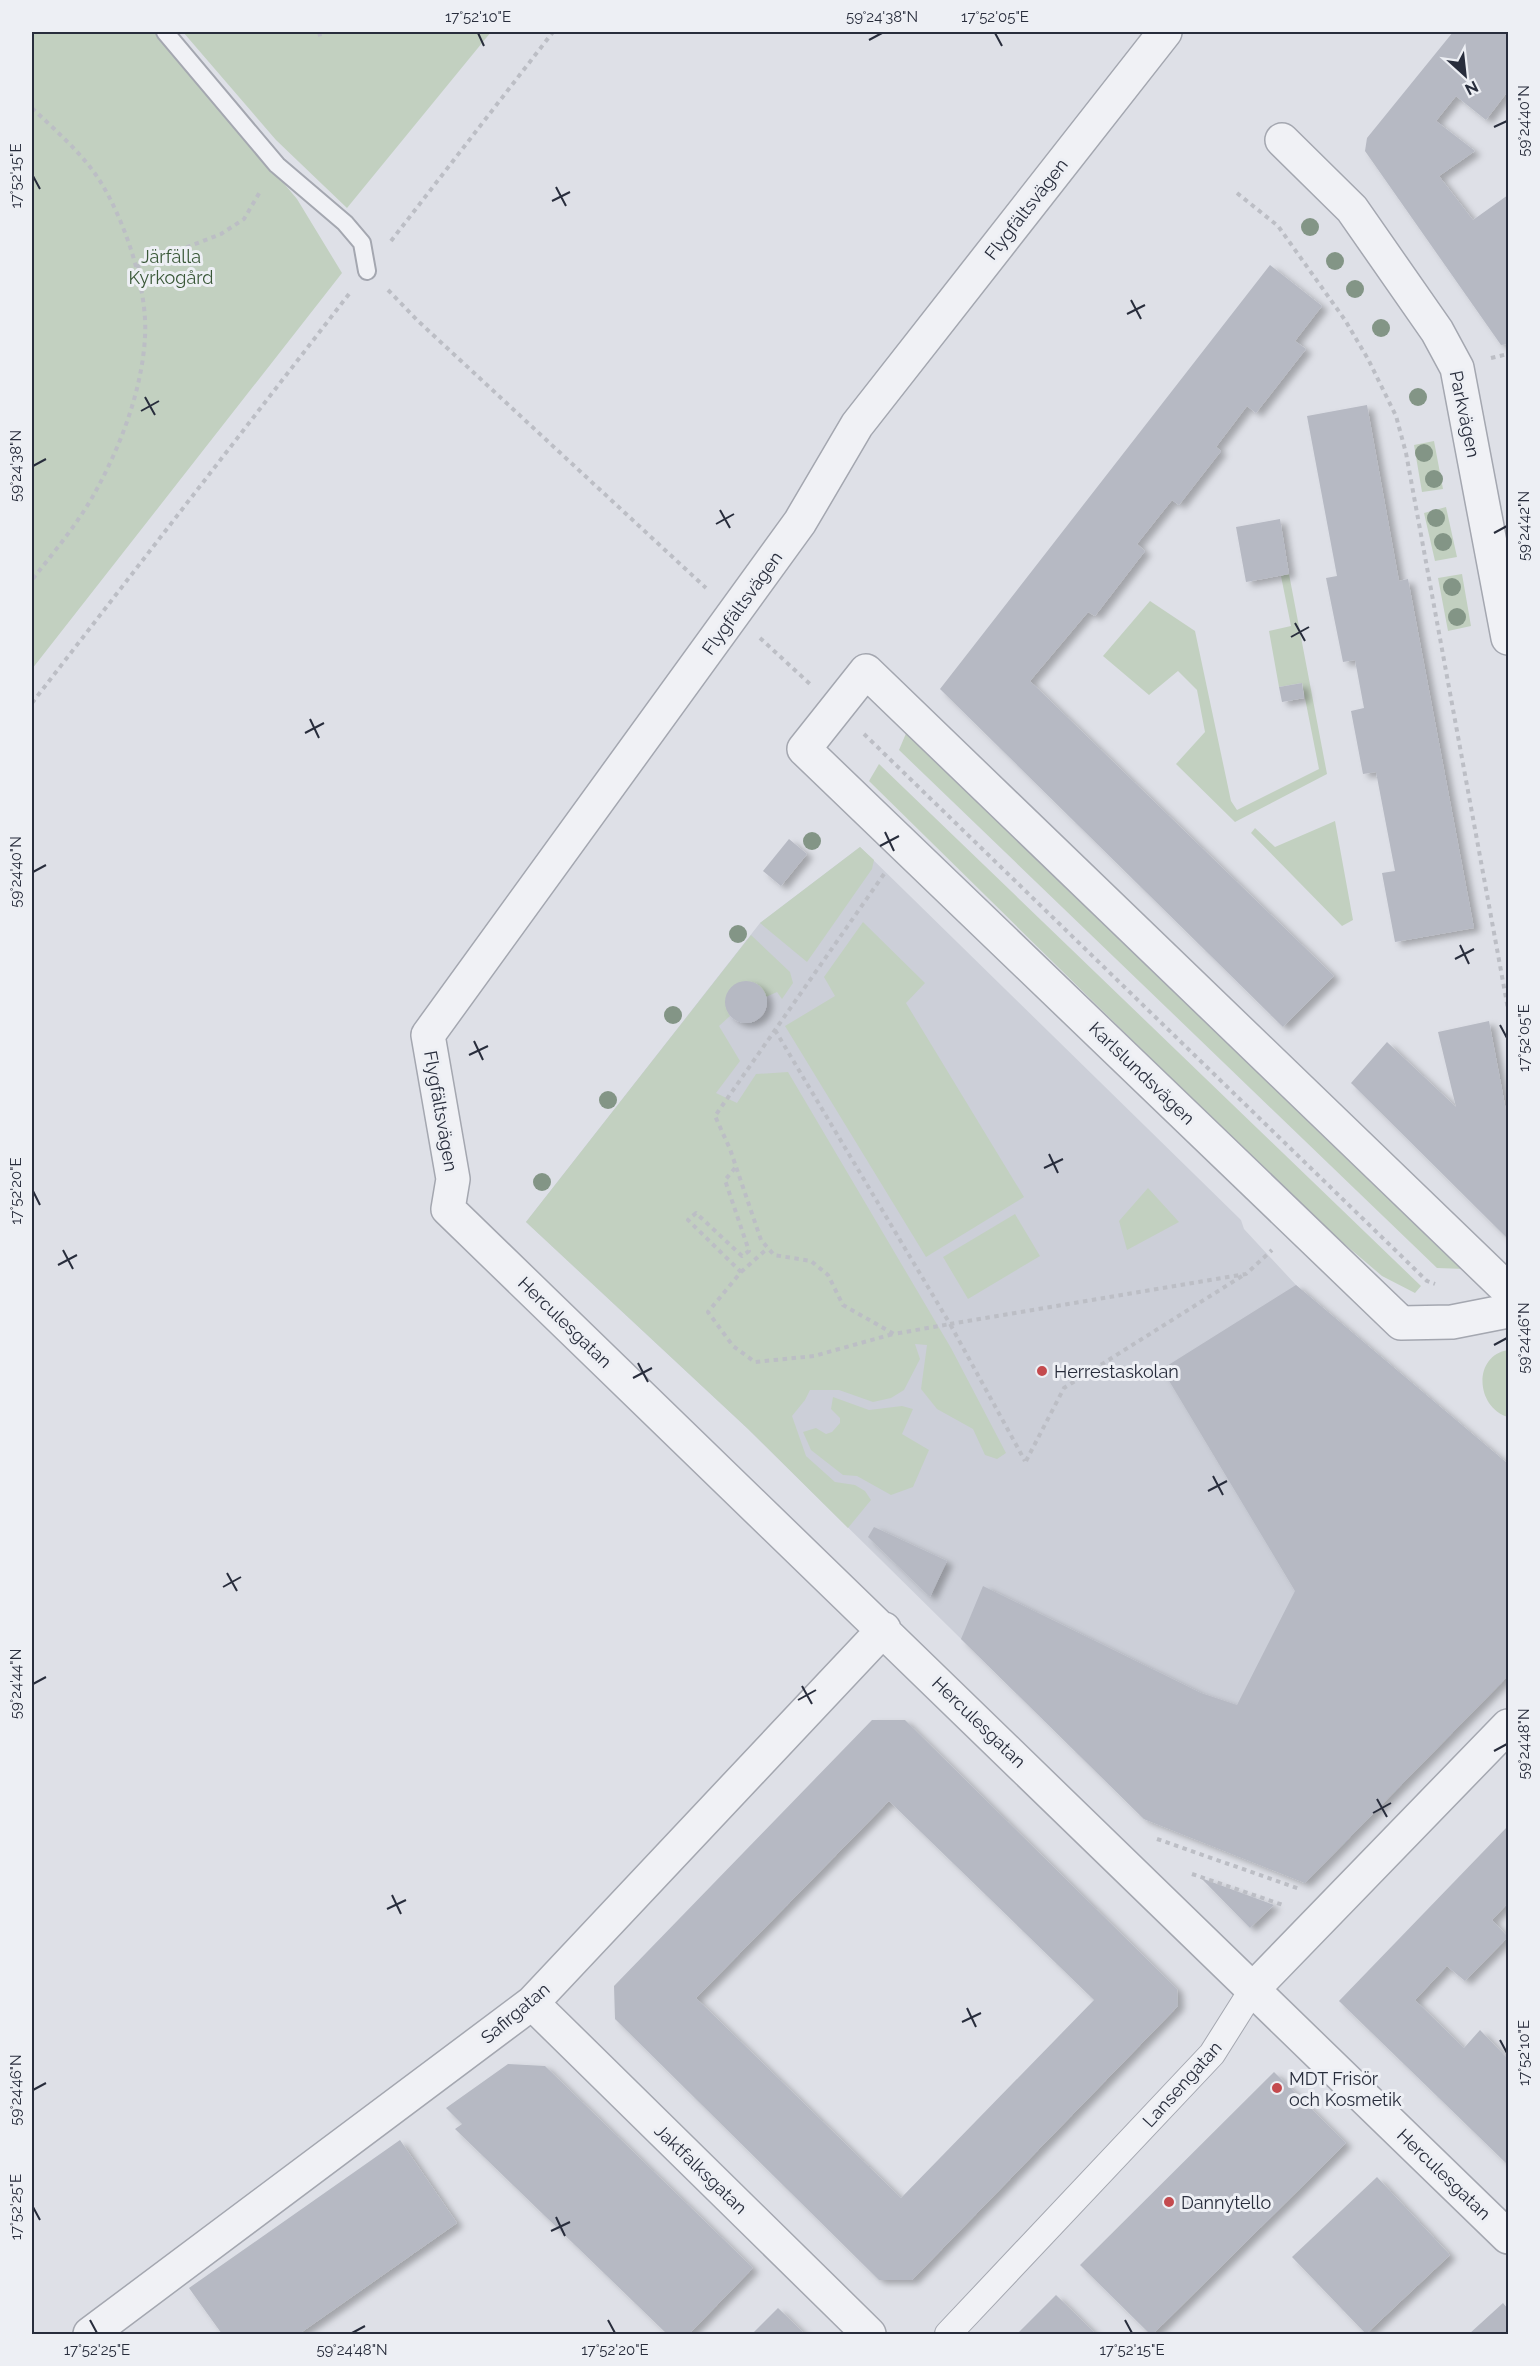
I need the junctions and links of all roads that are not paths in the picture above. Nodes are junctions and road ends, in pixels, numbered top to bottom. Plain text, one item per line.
1 (165, 32) edge
2 (1165, 32) edge
3 (1281, 140) dead end
4 (367, 271) road end
5 (1509, 638) edge
6 (448, 1209) joint
7 (1509, 1290) edge
8 (1509, 1311) edge
9 (884, 1629) junction
10 (1509, 1726) edge
11 (1253, 1989) junction
12 (532, 2003) junction
13 (1509, 2236) edge
14 (90, 2334) edge
15 (869, 2334) edge
16 (948, 2334) edge

1 - 4 lane
2 - 6 street, Flygfältsvägen
3 - 5 street, Parkvägen
6 - 9 street, Herculesgatan
7 - 8 street, Karlslundsvägen
9 - 11 street, Herculesgatan
9 - 12 street, Safirgatan
10 - 11 street, Lansengatan
11 - 13 street, Herculesgatan
11 - 16 street, Lansengatan
12 - 14 street, Safirgatan
12 - 15 street, Jaktfalksgatan

